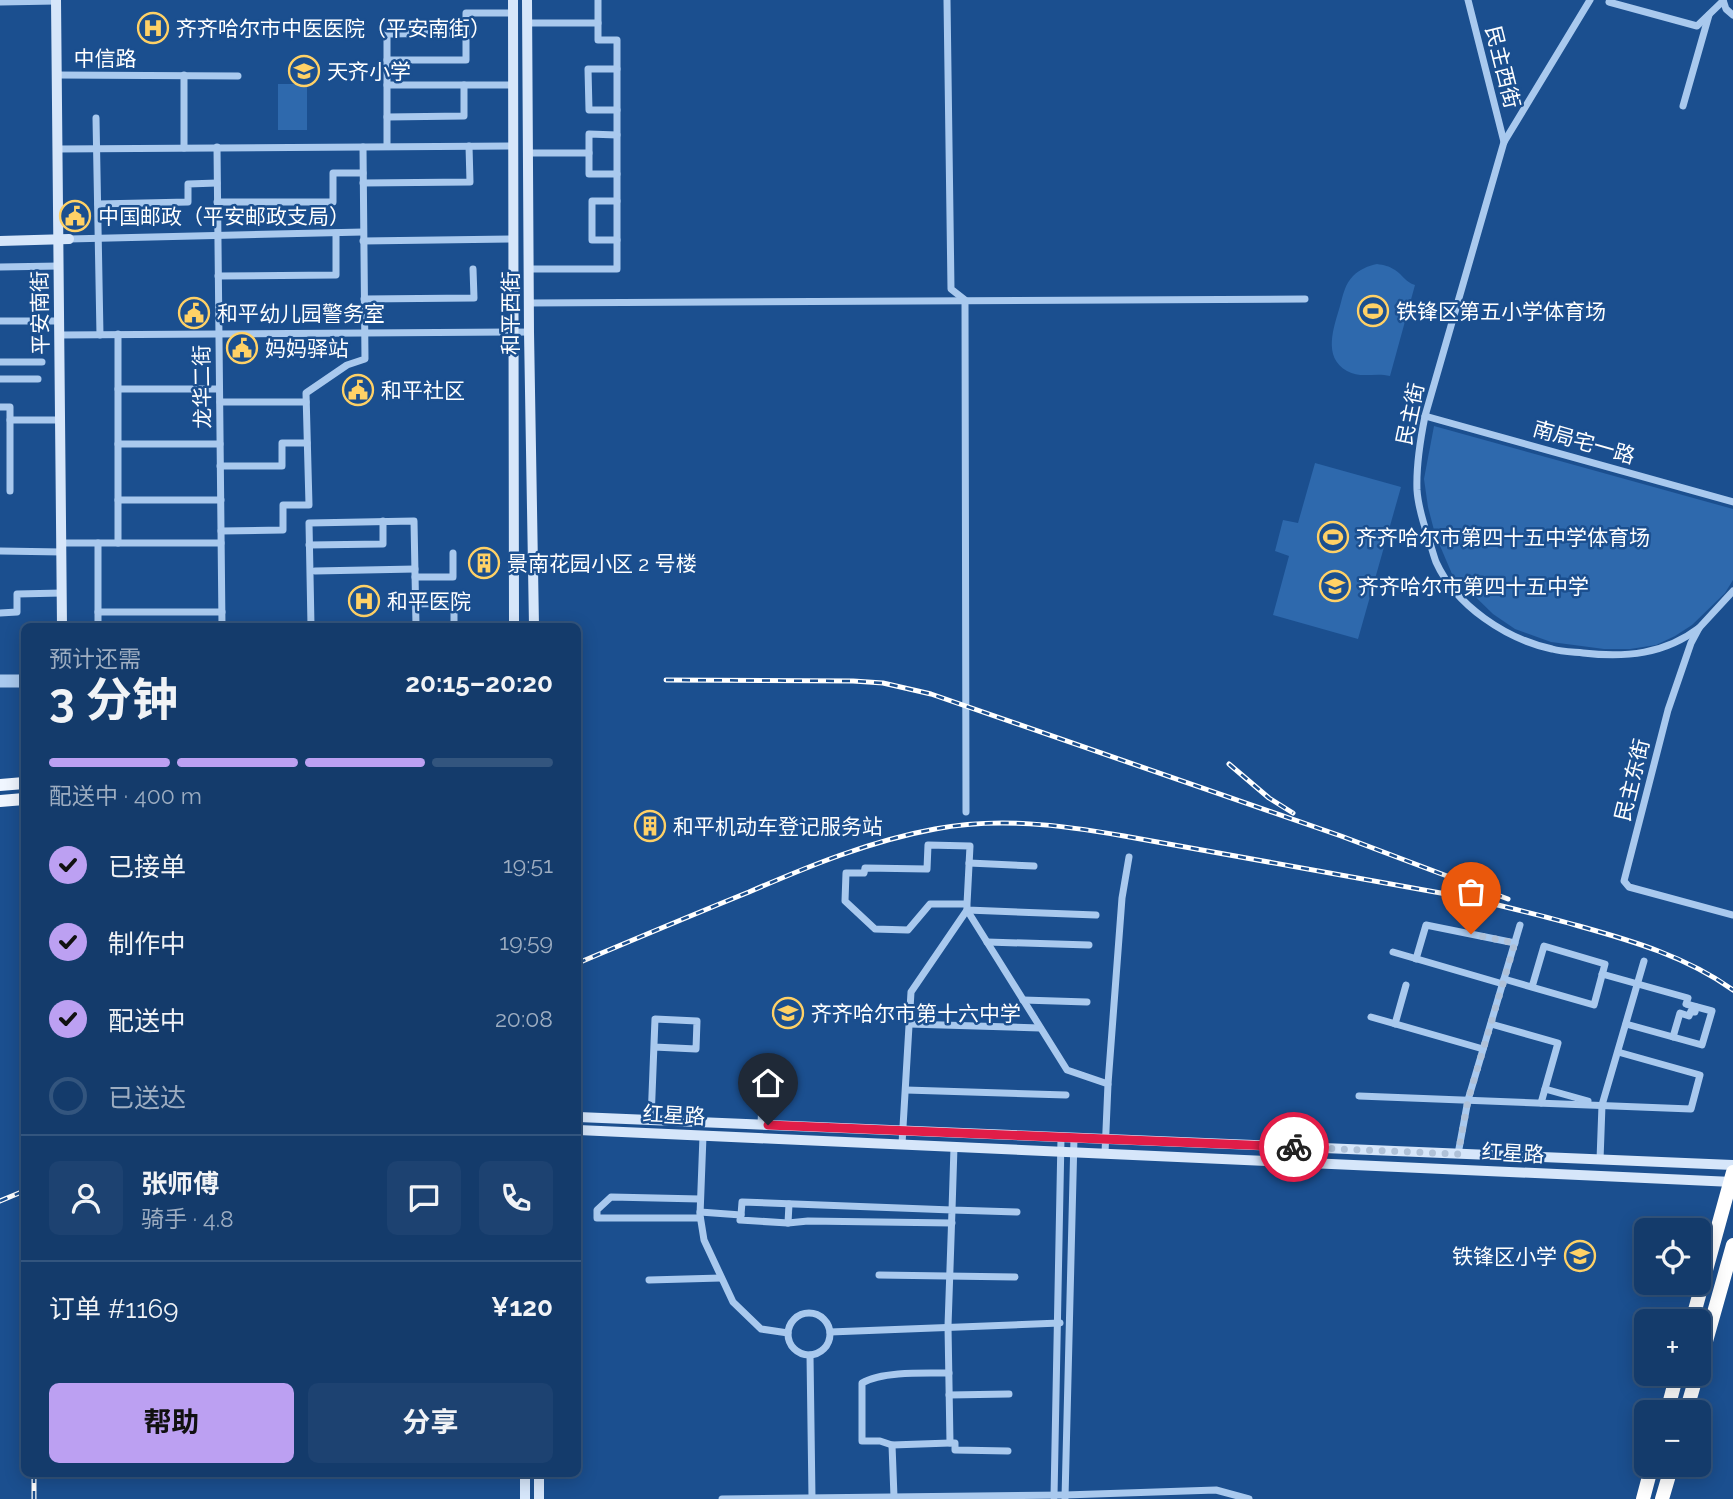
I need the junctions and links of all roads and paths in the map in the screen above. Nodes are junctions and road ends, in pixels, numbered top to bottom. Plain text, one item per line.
1 (513, 0) edge
2 (527, 0) edge
3 (598, 0) edge
4 (947, 0) edge
5 (1468, 0) edge
6 (1590, 0) edge
7 (1723, 0) edge
8 (13, 1) edge
9 (56, 1) edge
10 (0, 2) edge
11 (1609, 2) dead end
12 (513, 13) junction
13 (1709, 14) junction
14 (1733, 15) edge
15 (527, 23) junction
16 (598, 23) junction
17 (466, 33) junction
18 (387, 60) junction
19 (617, 69) junction
20 (57, 75) junction
21 (184, 75) junction
22 (237, 76) dead end
23 (387, 85) junction
24 (464, 85) junction
25 (513, 85) junction
26 (1683, 106) dead end
27 (617, 110) junction
28 (387, 117) junction
29 (96, 118) dead end
30 (617, 135) junction
31 (1504, 142) junction
32 (387, 146) junction
33 (469, 146) junction
34 (513, 146) junction
35 (363, 147) junction
36 (184, 148) junction
37 (217, 148) junction
38 (58, 149) junction
39 (97, 149) junction
40 (528, 153) junction
41 (589, 153) junction
42 (363, 173) junction
43 (617, 174) junction
44 (217, 183) junction
45 (363, 183) junction
46 (617, 201) junction
47 (218, 202) junction
48 (98, 204) junction
49 (336, 233) junction
50 (218, 236) junction
51 (363, 237) junction
52 (64, 239) junction
53 (98, 239) junction
54 (513, 239) junction
55 (617, 240) junction
56 (0, 241) edge
57 (59, 266) junction
58 (0, 267) edge
59 (473, 269) dead end
60 (529, 269) junction
61 (218, 276) junction
62 (364, 299) junction
63 (1305, 299) dead end
64 (965, 300) junction
65 (529, 303) junction
66 (0, 321) edge
67 (60, 321) junction
68 (513, 332) junction
69 (529, 332) junction
70 (364, 333) junction
71 (118, 334) junction
72 (219, 334) junction
73 (60, 335) junction
74 (100, 335) junction
75 (0, 362) edge
76 (42, 362) dead end
77 (0, 379) edge
78 (38, 379) dead end
79 (118, 389) junction
80 (219, 389) junction
81 (219, 402) junction
82 (306, 402) junction
83 (0, 407) edge
84 (1425, 416) junction
85 (10, 420) junction
86 (60, 420) junction
87 (0, 439) edge
88 (10, 439) junction
89 (307, 443) junction
90 (118, 444) junction
91 (220, 444) junction
92 (220, 466) junction
93 (10, 491) dead end
94 (118, 500) junction
95 (221, 500) junction
96 (1733, 502) edge
97 (383, 521) junction
98 (221, 531) junction
99 (98, 543) junction
100 (118, 543) junction
101 (221, 543) junction
102 (309, 545) junction
103 (62, 547) junction
104 (0, 551) edge
105 (453, 553) dead end
106 (316, 571) dead end
107 (415, 573) junction
108 (1733, 591) edge
109 (62, 593) junction
110 (415, 604) junction
111 (98, 612) junction
112 (222, 612) junction
113 (0, 613) edge
114 (62, 623) edge
115 (98, 623) edge
116 (222, 623) edge
117 (311, 623) edge
118 (416, 623) edge
119 (454, 623) edge
120 (514, 623) edge
121 (534, 623) edge
122 (1699, 628) junction
123 (0, 678) edge
124 (21, 681) edge
125 (21, 681) edge
126 (0, 684) edge
127 (21, 783) edge
128 (0, 785) edge
129 (21, 799) edge
130 (0, 801) edge
131 (966, 812) dead end
132 (1129, 856) dead end
133 (969, 863) junction
134 (1034, 866) dead end
135 (967, 907) junction
136 (1096, 915) dead end
137 (1733, 915) edge
138 (1520, 925) dead end
139 (987, 942) junction
140 (1515, 943) junction
141 (1089, 945) dead end
142 (1393, 952) dead end
143 (1416, 959) junction
144 (1644, 961) dead end
145 (1602, 974) junction
146 (1503, 981) junction
147 (1637, 984) junction
148 (1406, 985) dead end
149 (1532, 987) junction
150 (1023, 1000) junction
151 (1087, 1002) dead end
152 (1696, 1007) junction
153 (1371, 1017) dead end
154 (909, 1024) junction
155 (1395, 1024) junction
156 (1491, 1024) junction
157 (1626, 1024) junction
158 (1040, 1028) junction
159 (1673, 1037) junction
160 (654, 1047) junction
161 (1483, 1049) junction
162 (1618, 1052) junction
163 (763, 1076) dead end
164 (1108, 1084) junction
165 (1545, 1089) junction
166 (906, 1090) junction
167 (1066, 1095) dead end
168 (1359, 1096) dead end
169 (1468, 1100) junction
170 (1541, 1103) junction
171 (1602, 1105) junction
172 (581, 1117) edge
173 (651, 1120) junction
174 (761, 1125) junction
175 (581, 1130) edge
176 (903, 1131) junction
177 (704, 1136) junction
178 (1061, 1138) junction
179 (1074, 1138) junction
180 (1106, 1139) junction
181 (902, 1144) junction
182 (954, 1147) junction
183 (1060, 1151) junction
184 (1073, 1152) junction
185 (1105, 1153) junction
186 (1458, 1154) junction
187 (1600, 1160) junction
188 (1733, 1165) edge
189 (1732, 1179) edge
190 (700, 1199) junction
191 (789, 1203) junction
192 (887, 1207) junction
193 (952, 1210) junction
194 (1017, 1212) dead end
195 (700, 1215) junction
196 (741, 1215) junction
197 (880, 1222) junction
198 (788, 1223) junction
199 (952, 1223) junction
200 (1733, 1245) edge
201 (879, 1275) dead end
202 (950, 1276) junction
203 (1015, 1277) dead end
204 (721, 1278) junction
205 (649, 1280) dead end
206 (1695, 1309) edge
207 (1057, 1323) junction
208 (1069, 1323) junction
209 (1711, 1323) edge
210 (948, 1326) junction
211 (830, 1332) junction
212 (788, 1333) junction
213 (810, 1355) junction
214 (949, 1373) junction
215 (1009, 1394) dead end
216 (949, 1395) junction
217 (950, 1443) junction
218 (892, 1445) junction
219 (1008, 1451) dead end
220 (525, 1477) edge
221 (539, 1477) edge
222 (1649, 1477) edge
223 (1668, 1477) edge
224 (894, 1497) junction
225 (1054, 1497) edge
226 (1065, 1497) edge
227 (812, 1498) edge
228 (525, 1499) edge
229 (539, 1499) edge
230 (722, 1499) edge
231 (803, 1499) edge
232 (1249, 1499) edge
233 (1643, 1499) edge
234 (1662, 1499) edge

1 - 12 street, 和平西街
2 - 15 street, 和平西街
3 - 16 street
4 - 64 street
5 - 31 street, 民主西街
6 - 31 street, 民主街
7 - 13 street
7 - 14 street
8 - 9 street
8 - 10 street
9 - 20 street, 平安南街
11 - 13 street
12 - 17 street
12 - 25 street, 和平西街
13 - 26 street
15 - 16 street
15 - 40 street, 和平西街
16 - 19 street
17 - 18 street
17 - 18 street
18 - 23 street
19 - 27 street
19 - 27 street
20 - 21 street, 中信路
20 - 38 street, 平安南街
21 - 22 street, 中信路
21 - 36 street
23 - 24 street
23 - 28 street
24 - 25 street
24 - 28 street
25 - 34 street, 和平西街
27 - 30 street
28 - 32 street
29 - 39 street
30 - 41 street
30 - 43 street
31 - 84 street, 民主街
32 - 33 street
32 - 35 street
33 - 34 street
33 - 45 street
34 - 54 street, 和平西街
35 - 37 street
35 - 42 street
36 - 37 street
36 - 39 street
37 - 44 street, 龙华二街
38 - 39 street
38 - 52 street, 平安南街
39 - 48 street
40 - 41 street
40 - 60 street, 和平西街
41 - 43 street
42 - 45 street
42 - 47 street
43 - 46 street
44 - 47 street, 龙华二街
44 - 48 street
45 - 51 street
46 - 55 street
46 - 55 street
47 - 50 street, 龙华二街
48 - 53 street
49 - 50 street
49 - 51 street
49 - 61 street
50 - 53 street
50 - 61 street, 龙华二街
51 - 54 street
51 - 62 street
52 - 53 street
52 - 56 street
52 - 57 street, 平安南街
53 - 74 street
54 - 68 street, 和平西街
55 - 60 street
57 - 58 street
57 - 67 street, 平安南街
59 - 62 street
60 - 65 street, 和平西街
61 - 72 street, 龙华二街
62 - 70 street
63 - 64 street
64 - 65 street
64 - 131 street
65 - 69 street, 和平西街
66 - 67 street
67 - 73 street, 平安南街
68 - 69 street
68 - 70 street
68 - 120 street, 和平西街
69 - 121 street, 和平西街
70 - 72 street
70 - 82 street
71 - 72 street
71 - 74 street
71 - 79 street
72 - 80 street, 龙华二街
73 - 74 street
73 - 86 street, 平安南街
75 - 76 street
77 - 78 street
79 - 80 street
79 - 90 street
80 - 81 street, 龙华二街
81 - 82 street
81 - 91 street, 龙华二街
82 - 89 street
83 - 85 street
84 - 96 street, 南局宅一路
84 - 122 street, 民主街
85 - 86 street
85 - 88 street
86 - 103 street, 平安南街
87 - 88 street
88 - 93 street
89 - 92 street
89 - 98 street
90 - 91 street
90 - 94 street
91 - 92 street, 龙华二街
92 - 95 street, 龙华二街
94 - 95 street
94 - 100 street
95 - 98 street, 龙华二街
97 - 102 street
97 - 102 street
97 - 107 street
98 - 101 street, 龙华二街
99 - 100 street
99 - 103 street
99 - 111 street
100 - 101 street
101 - 112 street, 龙华二街
102 - 117 street
103 - 104 street
103 - 109 street, 平安南街
105 - 107 street
106 - 107 street
107 - 110 street
108 - 122 street, 民主东街
109 - 113 street
109 - 114 street, 平安南街
110 - 118 street
110 - 119 street
111 - 112 street
111 - 115 street
112 - 116 street, 龙华二街
122 - 137 street, 民主东街
123 - 124 street
125 - 126 street
127 - 128 main road
129 - 130 main road
132 - 164 street
133 - 134 street
133 - 135 street
133 - 135 street
135 - 136 street
135 - 139 street
135 - 154 street
138 - 140 street
139 - 141 street
139 - 150 street
140 - 143 street
140 - 146 street
142 - 143 street
143 - 146 street
144 - 147 street
145 - 147 street
145 - 149 street
145 - 149 street
146 - 149 street
146 - 156 street
147 - 152 street
147 - 157 street
148 - 155 street
150 - 151 street
150 - 158 street
152 - 159 street
152 - 159 street
153 - 155 street
154 - 158 street
154 - 166 street
155 - 161 street
156 - 161 street
156 - 165 street
157 - 159 street
157 - 162 street
158 - 164 street
160 - 160 street
160 - 173 street
161 - 169 street
162 - 171 street
162 - 171 street
163 - 174 street
164 - 180 street
165 - 170 street
165 - 171 street
166 - 167 street
166 - 176 street
168 - 169 street
169 - 170 street
169 - 186 street
170 - 171 street
171 - 187 street
172 - 173 street, 红星路
173 - 174 street, 红星路
174 - 176 street, 红星路
175 - 177 street, 红星路
176 - 178 street, 红星路
176 - 181 street
177 - 181 street, 红星路
177 - 190 street
178 - 179 street, 红星路
178 - 183 street
179 - 180 street, 红星路
179 - 184 street
180 - 185 street
180 - 186 street, 红星路
181 - 182 street, 红星路
182 - 183 street, 红星路
182 - 193 street
183 - 184 street, 红星路
183 - 207 street
184 - 185 street, 红星路
184 - 208 street
185 - 189 street, 红星路
186 - 187 street, 红星路
187 - 188 street, 红星路
189 - 206 highway
190 - 195 street
190 - 195 street
191 - 192 street
191 - 196 street
191 - 198 street
192 - 193 street
192 - 197 street
193 - 194 street
193 - 199 street
195 - 196 street
195 - 204 street
196 - 198 street
197 - 198 street
197 - 199 street
199 - 202 street
200 - 209 highway
201 - 202 street
202 - 203 street
202 - 210 street
204 - 205 street
204 - 212 street
207 - 208 street
207 - 210 street
207 - 225 street
208 - 226 street
210 - 211 street
210 - 214 street
211 - 212 street
211 - 213 street
212 - 213 street
213 - 227 street
214 - 216 street
214 - 218 street
215 - 216 street
216 - 217 street
217 - 218 street
217 - 219 street
218 - 224 street
220 - 228 street
221 - 229 street
222 - 233 highway
223 - 234 highway
224 - 225 street
224 - 227 street
225 - 226 street
226 - 232 street
227 - 231 street
230 - 231 street

